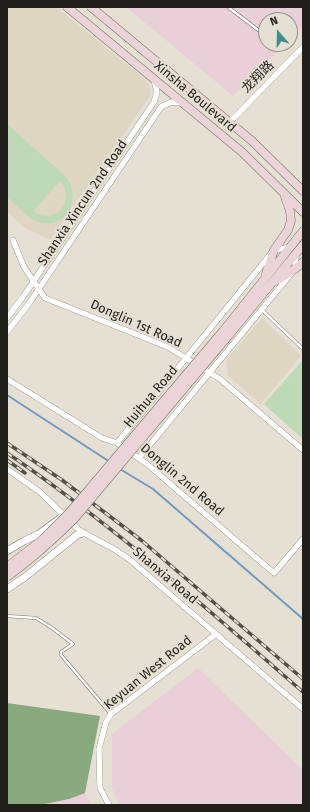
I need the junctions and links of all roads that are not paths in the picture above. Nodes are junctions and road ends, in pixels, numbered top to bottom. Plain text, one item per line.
1 (67, 7) edge
2 (91, 7) edge
3 (228, 7) edge
4 (258, 30) edge
5 (303, 47) edge
6 (153, 78) junction
7 (185, 104) junction
8 (229, 123) junction
9 (282, 191) junction
10 (303, 191) edge
11 (303, 212) edge
12 (303, 231) edge
13 (13, 240) dead end
14 (303, 245) edge
15 (274, 250) junction
16 (294, 250) junction
17 (303, 262) edge
18 (296, 269) junction
19 (34, 281) junction
20 (267, 282) junction
21 (38, 288) junction
22 (262, 310) junction
23 (7, 318) edge
24 (7, 332) edge
25 (226, 333) junction
26 (303, 349) edge
27 (186, 358) junction
28 (210, 373) junction
29 (7, 379) edge
30 (117, 443) junction
31 (303, 450) edge
32 (139, 458) junction
33 (7, 469) edge
34 (64, 516) junction
35 (83, 533) junction
36 (303, 539) edge
37 (7, 551) edge
38 (7, 567) edge
39 (7, 577) edge
40 (7, 589) edge
41 (7, 616) edge
42 (216, 634) junction
43 (303, 709) edge
44 (111, 714) junction
45 (109, 805) edge

1 - 6 main road, Xinsha Boulevard
2 - 8 main road, Xinsha Boulevard
3 - 4 lane
5 - 8 street, 龙翔路
6 - 7 main road, Xinsha Boulevard
6 - 19 street, Shanxia Xincun 2nd Road
7 - 9 main road, Xinsha Boulevard
7 - 21 street, Shanxia Xincun 2nd Road
8 - 10 main road, Xinsha Boulevard
9 - 11 main road, Xinsha Boulevard
9 - 15 main road
12 - 16 main road, Huihua Road
13 - 19 street, Donglin 1st Road
14 - 16 main road, Huihua Road
15 - 16 street
15 - 20 main road
15 - 27 street
16 - 18 street
16 - 20 main road, Huihua Road
17 - 18 main road
18 - 20 main road
18 - 22 street
19 - 21 street, Donglin 1st Road
19 - 23 street, Shanxia Xincun 2nd Road
20 - 25 main road, Huihua Road
21 - 24 street, Shanxia Xincun 2nd Road
21 - 27 street, Donglin 1st Road
22 - 26 lane
22 - 28 street
25 - 38 main road, Huihua Road, bridge
25 - 39 main road, Huihua Road, bridge
27 - 28 street, Donglin 1st Road
27 - 30 street
28 - 31 street, Donglin 1st Road
28 - 32 street
29 - 30 street, Donglin 2nd Road
30 - 32 street, Donglin 2nd Road
32 - 36 street, Donglin 2nd Road
33 - 34 street, Shanxia Road
34 - 35 street, Shanxia Road
34 - 37 street
35 - 40 street
35 - 42 street, Shanxia Road
41 - 44 lane
42 - 43 street, Shanxia Road
42 - 44 street, Keyuan West Road
44 - 45 street, Keyuan West Road

